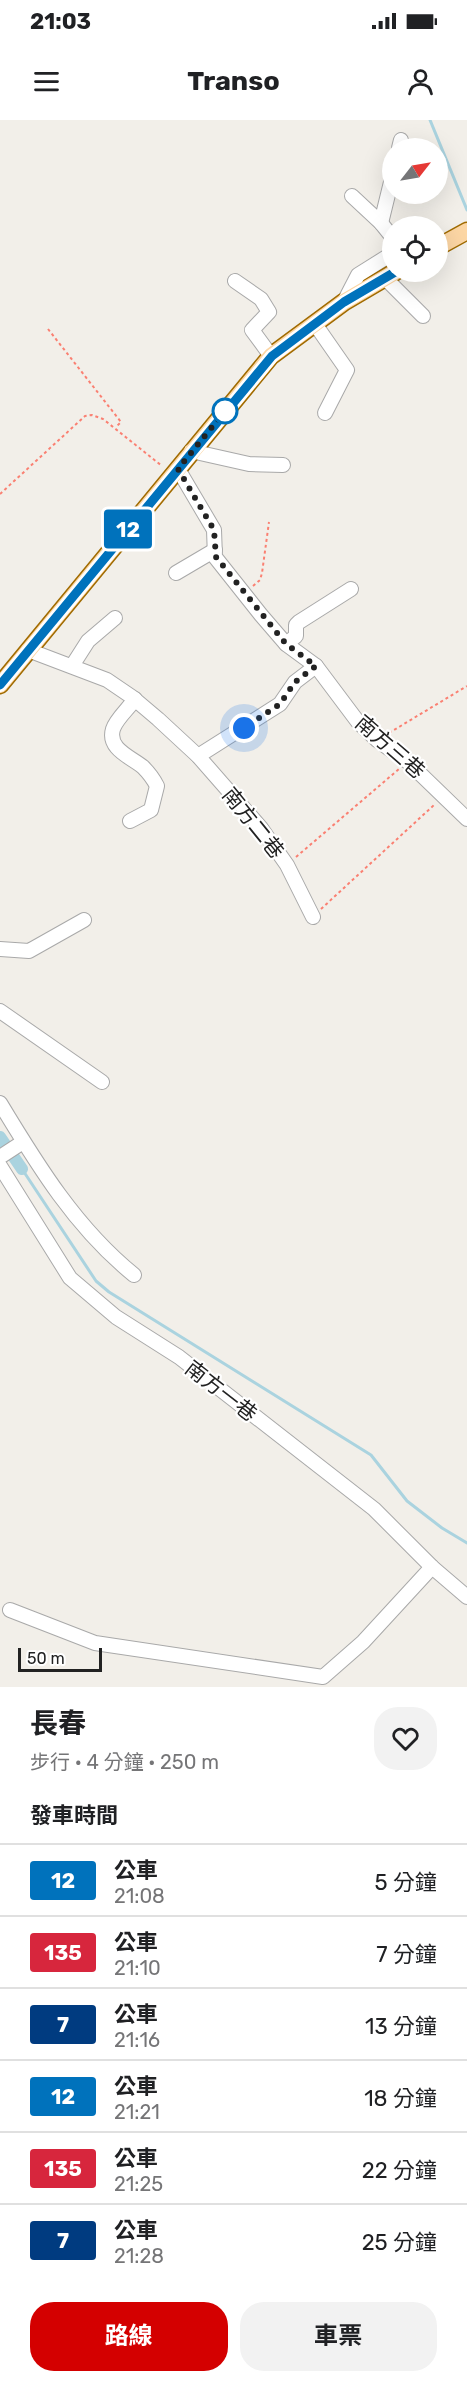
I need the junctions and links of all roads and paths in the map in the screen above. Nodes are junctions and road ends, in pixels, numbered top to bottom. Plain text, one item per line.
1 (352, 196) dead end
2 (386, 204) edge
3 (381, 223) joint
4 (466, 231) edge
5 (448, 241) edge
6 (382, 260) edge
7 (382, 280) edge
8 (235, 281) dead end
9 (396, 282) edge
10 (344, 302) junction
11 (423, 316) dead end
12 (315, 324) junction
13 (48, 329) dead end
14 (272, 356) junction
15 (325, 413) dead end
16 (116, 427) junction
17 (191, 451) junction
18 (283, 465) dead end
19 (174, 473) junction
20 (0, 494) edge
21 (269, 522) dead end
22 (215, 550) junction
23 (176, 573) dead end
24 (351, 589) dead end
25 (244, 594) junction
26 (115, 618) dead end
27 (286, 644) junction
28 (28, 650) junction
29 (72, 666) junction
30 (316, 666) junction
31 (0, 685) edge
32 (467, 686) edge
33 (135, 699) junction
34 (377, 740) junction
35 (198, 756) junction
36 (408, 762) junction
37 (443, 796) junction
38 (467, 819) edge
39 (130, 820) dead end
40 (287, 865) junction
41 (313, 917) joint
42 (84, 920) dead end
43 (0, 949) edge
44 (0, 1011) edge
45 (102, 1082) dead end
46 (0, 1103) edge
47 (23, 1142) junction
48 (0, 1157) edge
49 (0, 1166) edge
50 (134, 1275) dead end
51 (432, 1567) junction
52 (467, 1597) edge
53 (10, 1610) dead end

1 - 3 lane
2 - 3 lane
4 - 5 main road
6 - 10 lane
7 - 10 main road
8 - 14 lane
9 - 11 lane
10 - 12 main road
12 - 14 main road
12 - 15 lane
13 - 16 path
14 - 17 main road
16 - 19 path
16 - 20 path
17 - 18 lane
17 - 19 main road
19 - 22 lane, 南方三巷
19 - 28 main road
21 - 25 path
22 - 23 lane
22 - 25 lane, 南方三巷
24 - 27 lane
25 - 27 lane, 南方三巷
26 - 29 lane
27 - 30 lane, 南方三巷
28 - 29 lane, 南方二巷
28 - 31 main road
29 - 33 lane, 南方二巷
30 - 34 lane, 南方三巷
30 - 35 lane
32 - 34 path
33 - 35 lane, 南方二巷
33 - 39 lane
34 - 36 lane, 南方三巷
35 - 40 lane, 南方二巷
36 - 37 lane, 南方三巷
36 - 40 path
37 - 38 lane, 南方三巷
37 - 41 path
40 - 41 lane, 南方二巷
42 - 43 lane
44 - 45 lane
46 - 47 lane
47 - 48 lane
47 - 50 lane
49 - 51 lane, 南方一巷
51 - 52 lane, 南方一巷
51 - 53 lane

